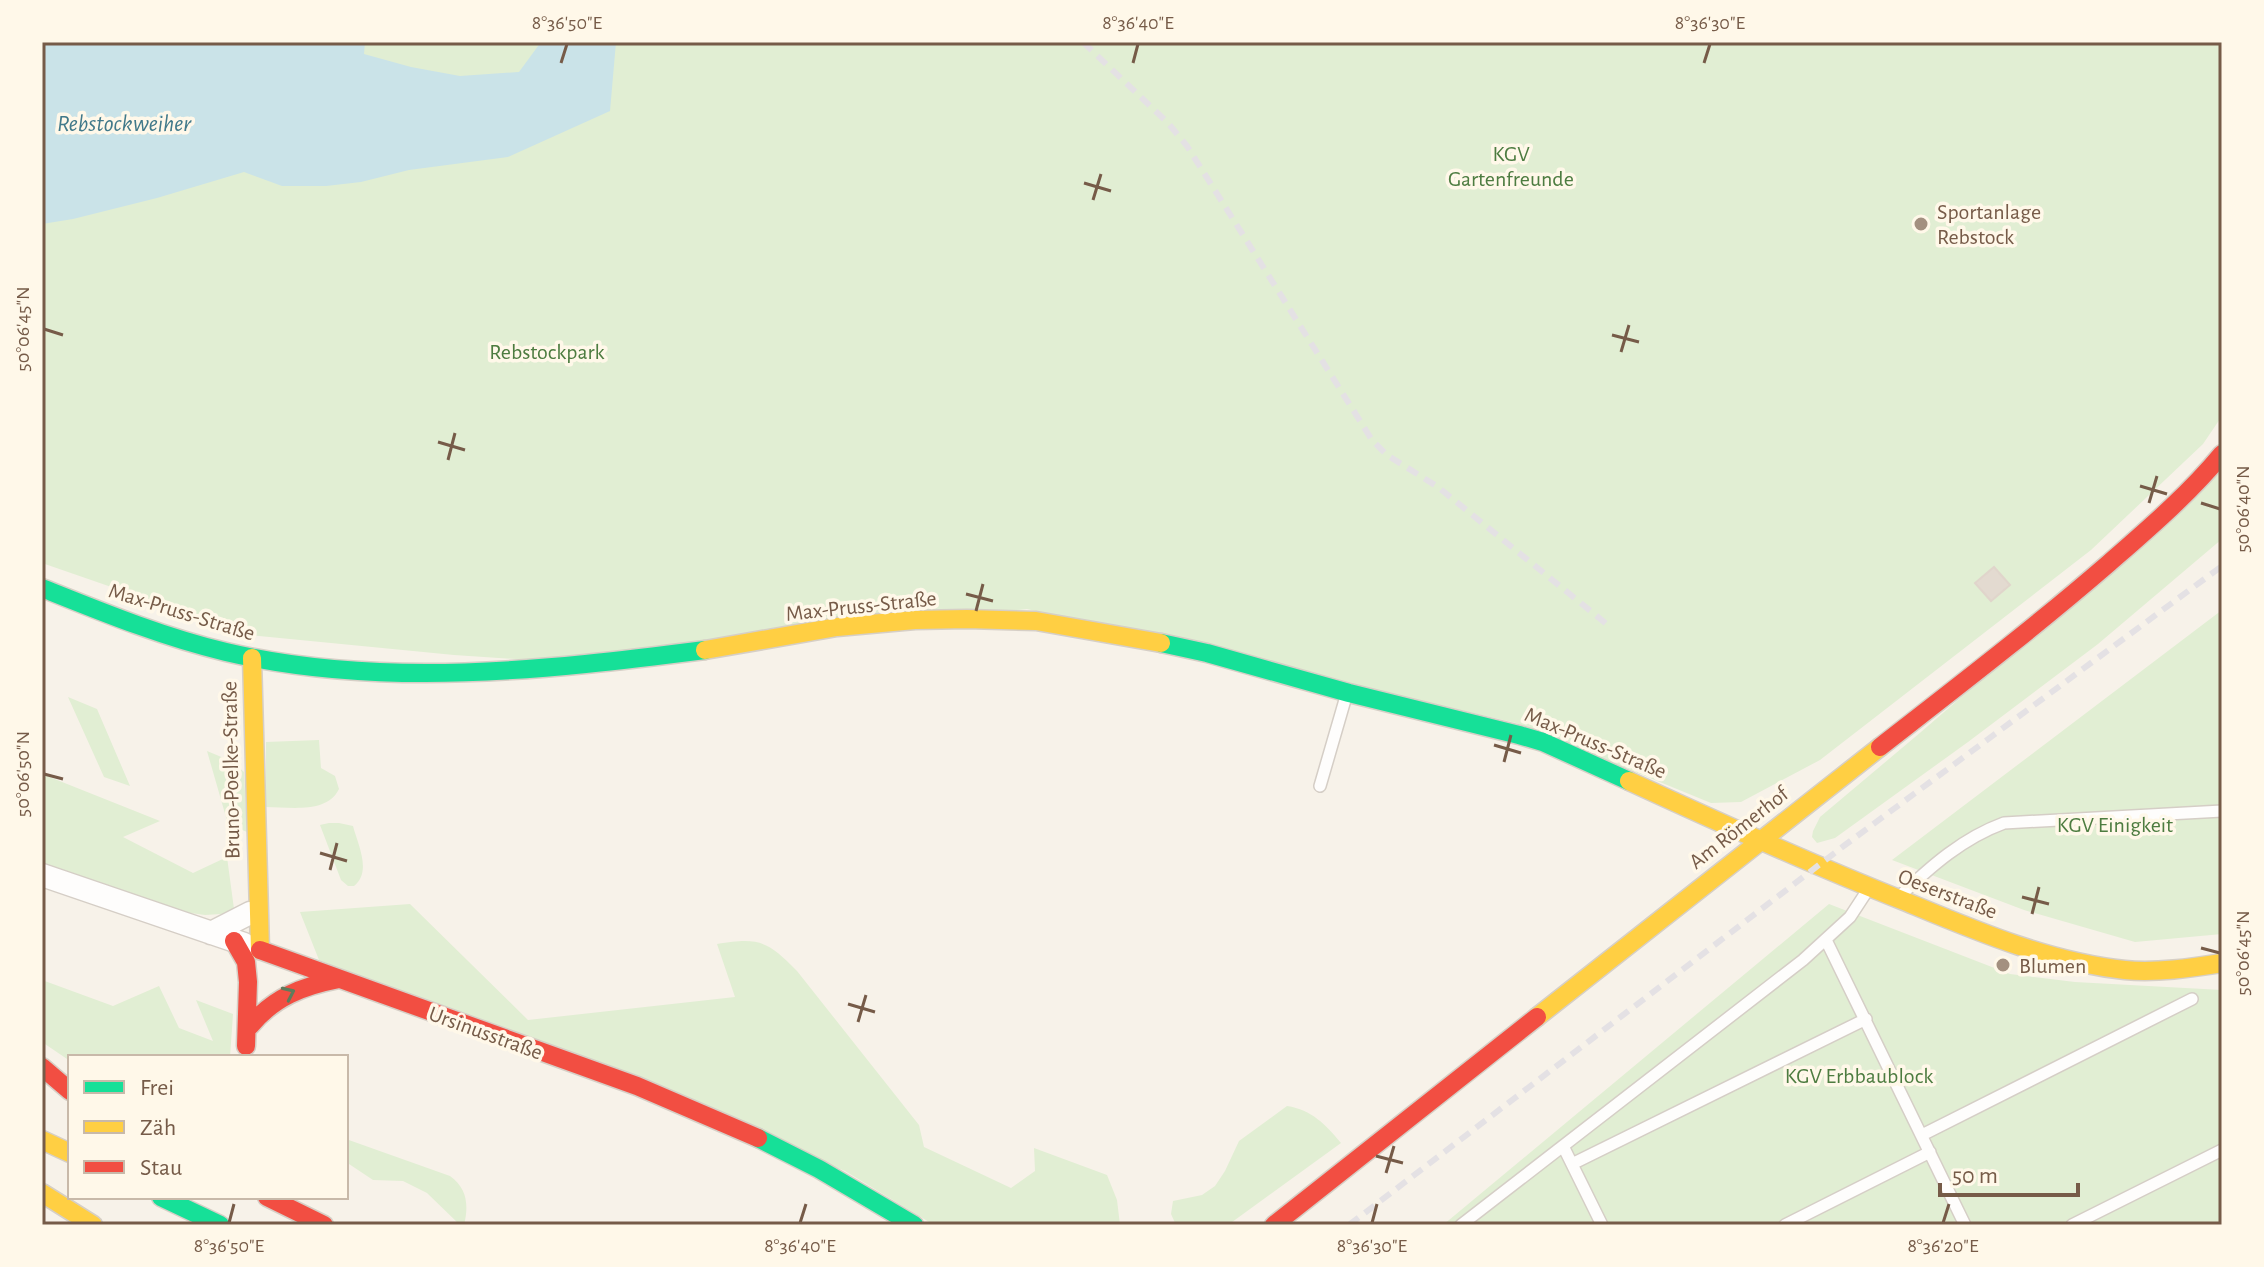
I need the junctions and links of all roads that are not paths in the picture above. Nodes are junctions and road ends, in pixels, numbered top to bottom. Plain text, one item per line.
1 (2222, 454) edge
2 (42, 588) edge
3 (252, 658) junction
4 (1348, 693) junction
5 (1320, 786) dead end
6 (2222, 811) edge
7 (1759, 841) junction
8 (42, 875) edge
9 (257, 882) junction
10 (1869, 888) junction
11 (1897, 899) junction
12 (250, 913) junction
13 (211, 933) junction
14 (1826, 940) junction
15 (234, 941) junction
16 (260, 950) junction
17 (2222, 963) edge
18 (339, 979) junction
19 (2192, 999) dead end
20 (1866, 1019) junction
21 (250, 1026) junction
22 (245, 1051) edge
23 (42, 1067) edge
24 (42, 1089) edge
25 (68, 1089) edge
26 (68, 1100) edge
27 (1922, 1135) junction
28 (1563, 1146) junction
29 (2222, 1150) edge
30 (1930, 1152) junction
31 (1572, 1164) junction
32 (42, 1193) edge
33 (271, 1199) edge
34 (154, 1202) edge
35 (165, 1219) dead end
36 (1463, 1224) edge
37 (93, 1225) edge
38 (220, 1225) edge
39 (324, 1225) edge
40 (914, 1225) edge
41 (1274, 1225) edge
42 (1602, 1225) edge
43 (1785, 1225) edge
44 (1965, 1225) edge
45 (2072, 1225) edge

1 - 7 main road, Am Römerhof
2 - 3 main road, Max-Pruss-Straße
3 - 4 main road, Max-Pruss-Straße
3 - 9 main road, Bruno-Poelke-Straße
4 - 5 lane
4 - 7 main road, Max-Pruss-Straße
6 - 11 lane
7 - 10 main road, Oeserstraße
7 - 41 main road, Am Römerhof
8 - 13 street, Ursinusstraße
9 - 12 main road, Bruno-Poelke-Straße
9 - 16 main road, Bruno-Poelke-Straße
10 - 11 main road, Oeserstraße
10 - 14 lane
11 - 17 main road, Oeserstraße
12 - 13 street
12 - 16 main road, Bruno-Poelke-Straße
13 - 15 street, Ursinusstraße
14 - 20 lane
14 - 28 lane
15 - 16 street, Ursinusstraße
15 - 22 main road
16 - 18 main road, Ursinusstraße
16 - 21 main road
21 -> 18 main road
18 - 40 main road, Ursinusstraße
19 - 27 lane
20 - 27 lane
20 - 31 lane
21 - 22 main road
23 - 25 main road
24 - 26 main road
27 - 30 lane
28 - 31 lane
28 - 36 lane
29 - 45 lane
30 - 43 lane
30 - 44 lane
31 - 42 lane
32 - 37 main road
33 - 39 main road
34 - 35 main road
34 - 38 main road

